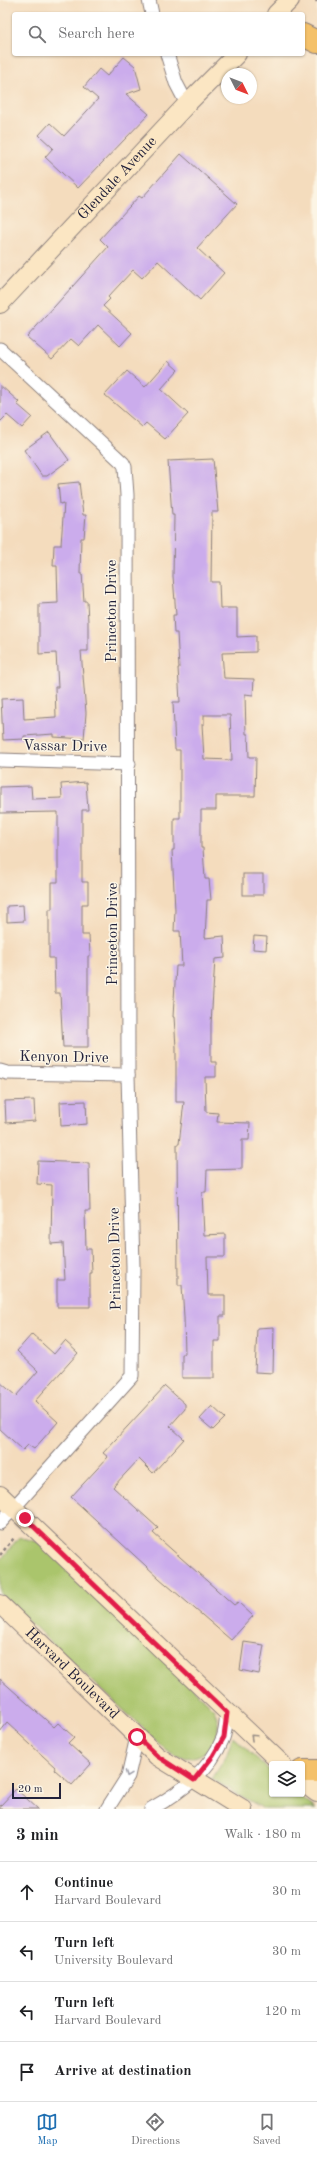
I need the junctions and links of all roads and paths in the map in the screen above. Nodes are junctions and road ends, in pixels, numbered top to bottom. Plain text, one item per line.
1 (149, 0) edge
2 (290, 0) edge
3 (152, 12) edge
4 (278, 12) edge
5 (305, 36) edge
6 (317, 42) edge
7 (168, 56) edge
8 (235, 56) edge
9 (187, 104) junction
10 (0, 304) edge
11 (0, 349) edge
12 (0, 760) edge
13 (129, 764) junction
14 (0, 1072) edge
15 (128, 1075) junction
16 (0, 1495) edge
17 (14, 1508) junction
18 (0, 1523) edge
19 (14, 1538) dead end
20 (0, 1555) edge
21 (0, 1604) edge
22 (227, 1713) junction
23 (137, 1737) junction
24 (279, 1761) edge
25 (305, 1771) edge
26 (317, 1771) edge
27 (194, 1780) junction
28 (305, 1784) edge
29 (317, 1794) edge
30 (107, 1809) edge
31 (151, 1809) edge
32 (243, 1809) edge

1 - 3 street
2 - 4 street
5 - 6 highway
7 - 9 street
8 - 9 street, Glendale Avenue
9 - 10 street, Glendale Avenue
11 - 13 street, Princeton Drive
12 - 13 street, Vassar Drive
13 - 15 street, Princeton Drive
14 - 15 street, Kenyon Drive
15 - 17 street, Princeton Drive
16 - 17 street
17 - 18 street, Princeton Drive
17 - 22 street
19 - 20 path
21 - 23 street, Harvard Boulevard
24 -> 22 street
22 - 27 street
23 - 27 street, Harvard Boulevard
23 -> 30 street
25 - 26 highway
27 - 31 street
27 - 32 street, Harvard Boulevard
28 - 29 street

